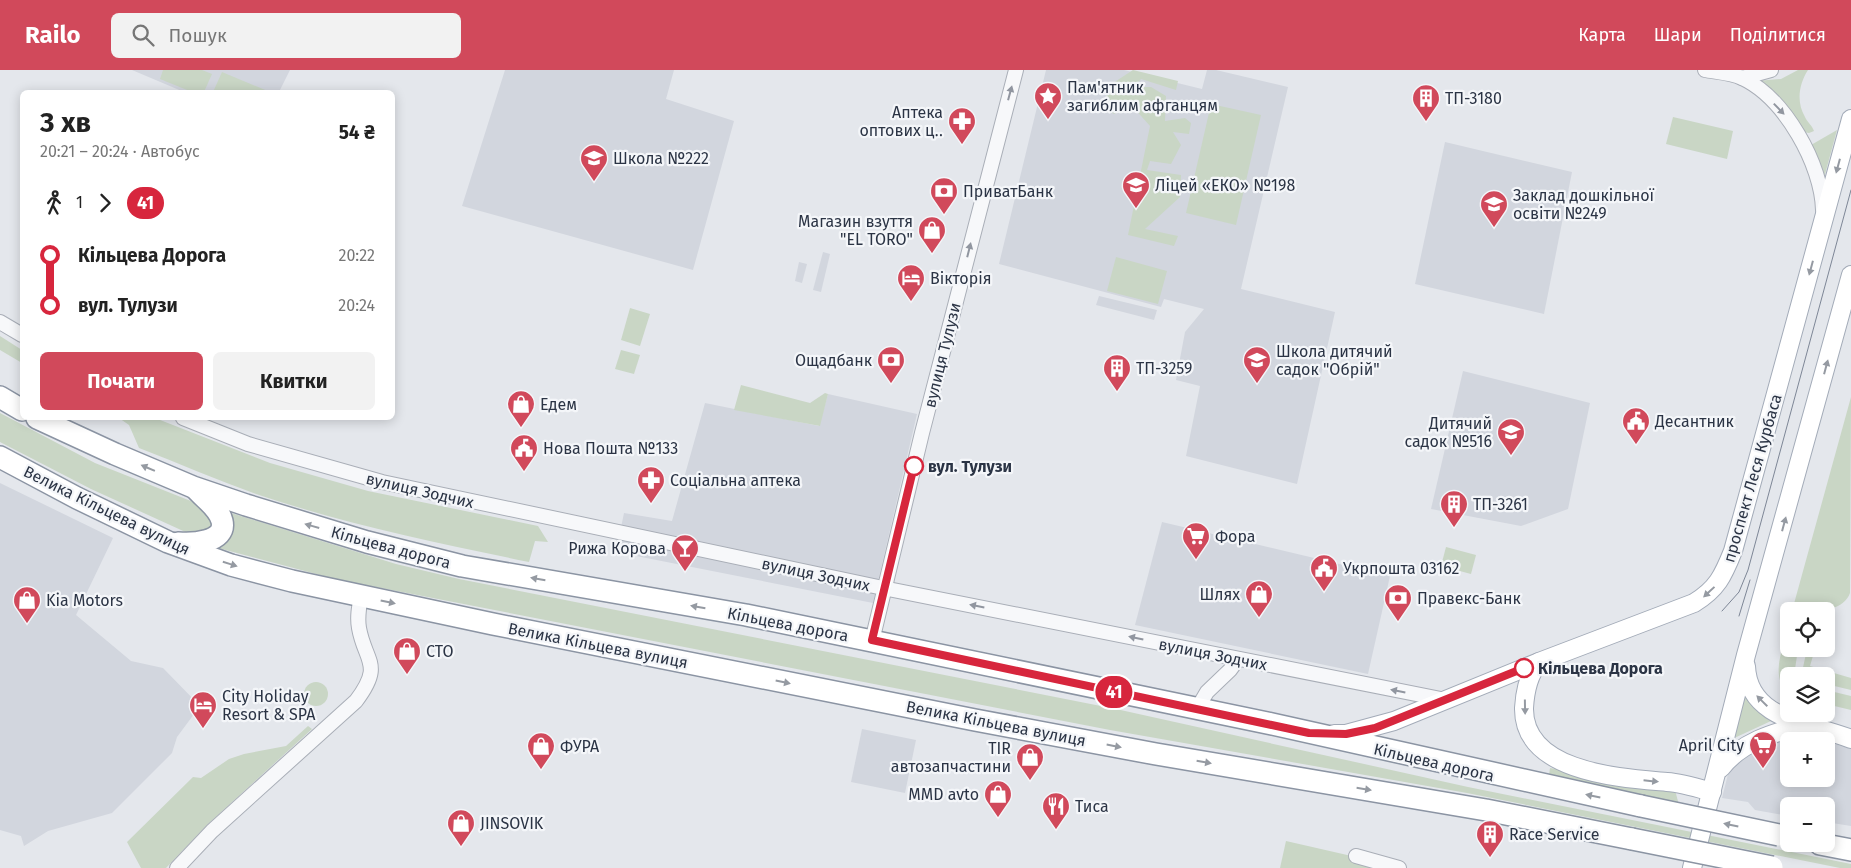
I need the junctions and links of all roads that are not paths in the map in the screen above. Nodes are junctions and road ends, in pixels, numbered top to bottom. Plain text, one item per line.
1 (1016, 70) edge
2 (1705, 70) edge
3 (1771, 70) edge
4 (1742, 78) junction
5 (1851, 119) edge
6 (1824, 221) junction
7 (1851, 275) edge
8 (0, 322) edge
9 (20, 334) edge
10 (0, 398) edge
11 (20, 409) edge
12 (40, 420) edge
13 (188, 420) edge
14 (0, 457) edge
15 (193, 487) junction
16 (168, 542) junction
17 (884, 588) junction
18 (361, 596) junction
19 (872, 640) junction
20 (1748, 651) junction
21 (1238, 659) junction
22 (1539, 662) junction
23 (1446, 700) junction
24 (1197, 709) junction
25 (1798, 723) junction
26 (1309, 733) junction
27 (1851, 739) edge
28 (1724, 751) junction
29 (1717, 772) junction
30 (1712, 792) junction
31 (1780, 835) edge
32 (1835, 847) edge
33 (1851, 850) edge
34 (1356, 856) dead end
35 (1775, 867) edge
36 (177, 868) edge
37 (1399, 868) edge
38 (1692, 868) edge

17 -> 1 street, вулиця Тулузи
2 - 4 street
3 - 4 street
4 -> 6 street
5 -> 6 main road, проспект Леся Курбаса
6 -> 22 main road, проспект Леся Курбаса
20 -> 7 main road
8 - 9 street
10 - 11 highway
15 -> 12 highway, Кільцева дорога
13 - 17 street, вулиця Зодчих
14 - 16 highway, Велика Кільцева вулиця
15 - 16 highway
19 -> 15 highway, Кільцева дорога
16 -> 18 highway, Велика Кільцева вулиця
17 - 19 street, вулиця Тулузи
21 -> 17 street, вулиця Зодчих
18 -> 35 highway, Велика Кільцева вулиця, bridge
18 - 36 street
19 - 24 highway, Кільцева дорога
25 -> 20 main road
20 - 28 main road
23 -> 21 street, вулиця Зодчих
21 - 24 street
22 - 23 main road
22 -> 30 main road
23 - 26 main road
24 - 26 highway, Кільцева дорога
25 - 27 main road
25 - 28 main road
25 - 29 main road
31 -> 26 highway, Кільцева дорога, bridge
28 - 29 main road
29 - 30 main road
30 - 38 main road
32 - 33 highway
34 - 37 street

